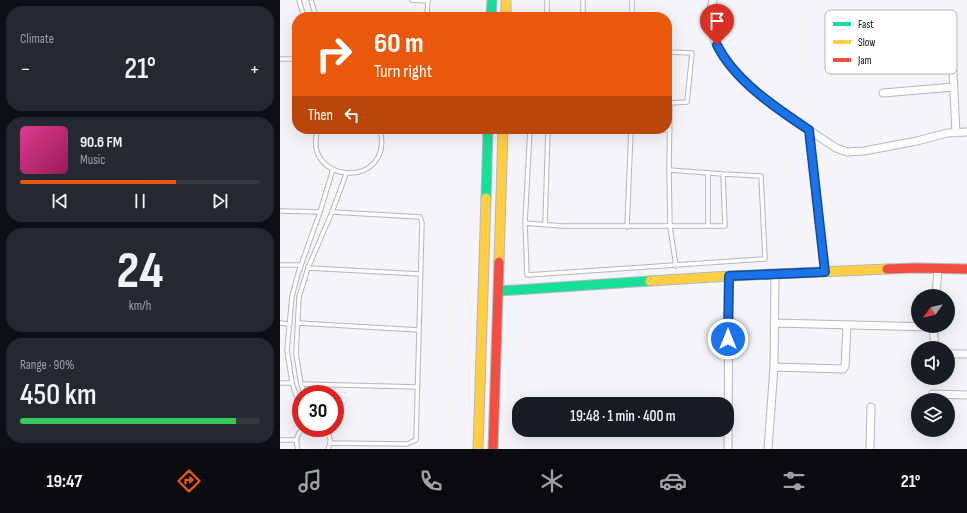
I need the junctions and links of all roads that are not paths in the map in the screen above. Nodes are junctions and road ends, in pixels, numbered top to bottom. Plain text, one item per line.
1 (299, 0) edge
2 (311, 0) edge
3 (412, 0) edge
4 (428, 0) edge
5 (492, 0) edge
6 (506, 0) edge
7 (547, 0) edge
8 (583, 0) edge
9 (632, 0) edge
10 (713, 0) edge
11 (303, 12) edge
12 (315, 12) edge
13 (427, 12) edge
14 (491, 12) edge
15 (506, 12) edge
16 (547, 12) edge
17 (583, 12) edge
18 (632, 12) edge
19 (672, 52) edge
20 (280, 59) edge
21 (292, 59) edge
22 (953, 74) edge
23 (954, 87) junction
24 (883, 93) dead end
25 (672, 103) edge
26 (809, 130) junction
27 (967, 132) edge
28 (956, 133) junction
29 (316, 134) edge
30 (381, 134) edge
31 (488, 134) edge
32 (503, 134) edge
33 (530, 134) edge
34 (548, 134) edge
35 (631, 134) edge
36 (670, 134) edge
37 (333, 169) junction
38 (669, 170) junction
39 (708, 173) junction
40 (346, 174) junction
41 (723, 174) junction
42 (280, 211) edge
43 (320, 212) junction
44 (332, 212) junction
45 (525, 223) junction
46 (544, 225) junction
47 (670, 226) junction
48 (708, 226) junction
49 (628, 227) junction
50 (280, 265) edge
51 (301, 265) junction
52 (676, 266) junction
53 (308, 268) junction
54 (938, 268) junction
55 (967, 269) edge
56 (825, 272) junction
57 (420, 274) junction
58 (775, 274) junction
59 (729, 276) junction
60 (936, 289) edge
61 (499, 291) junction
62 (280, 323) edge
63 (298, 323) junction
64 (774, 323) junction
65 (290, 324) junction
66 (847, 326) junction
67 (911, 326) edge
68 (420, 330) junction
69 (955, 354) edge
70 (967, 354) edge
71 (774, 367) junction
72 (280, 382) edge
73 (292, 383) joint
74 (301, 384) joint
75 (418, 386) junction
76 (955, 395) edge
77 (967, 395) edge
78 (871, 407) dead end
79 (298, 437) edge
80 (329, 437) edge
81 (280, 440) edge
82 (297, 440) junction
83 (330, 443) junction
84 (298, 449) edge
85 (328, 449) edge
86 (478, 449) edge
87 (493, 449) edge
88 (728, 449) edge
89 (768, 449) edge
90 (870, 449) edge

1 - 11 lane
2 - 12 lane
3 - 4 lane
4 - 13 lane
5 - 14 street
6 - 15 street
7 - 16 lane
8 - 17 lane
9 - 18 lane
10 - 26 street
19 - 25 lane
20 - 21 lane
22 - 23 street
23 - 24 street
23 - 28 street
26 - 28 street
26 - 56 street
27 - 28 street
29 - 37 lane
30 - 40 lane
31 - 86 street
32 - 61 street
33 - 45 lane
34 - 46 lane
35 - 49 lane
36 - 38 lane
37 - 40 lane
37 - 43 lane
38 - 39 lane
38 - 47 lane
39 - 41 lane
39 - 48 lane
40 - 44 lane
41 - 48 lane
41 - 52 lane
42 - 43 lane
43 - 51 lane
44 - 53 lane
44 - 57 lane
45 - 46 lane
45 - 52 lane
46 - 49 lane
47 - 48 lane
47 - 49 lane
47 - 52 lane
50 - 51 lane
51 - 65 lane
53 - 57 lane
53 - 63 lane
54 - 55 street
54 - 56 street
54 - 60 street
56 - 58 street
57 - 68 lane
58 - 59 street
58 - 64 street
59 - 61 street
59 - 88 street
61 - 87 street
62 - 65 lane
63 - 68 lane
63 - 74 lane
64 - 66 street
64 - 71 street
65 - 73 lane
66 - 67 street
66 - 71 street
68 - 75 lane
69 - 70 street
71 - 89 street
72 - 73 lane
74 - 75 lane
75 - 83 lane
76 - 77 street
78 - 90 street
79 - 82 lane
80 - 83 lane
81 - 82 lane
82 - 84 lane
83 - 85 lane

